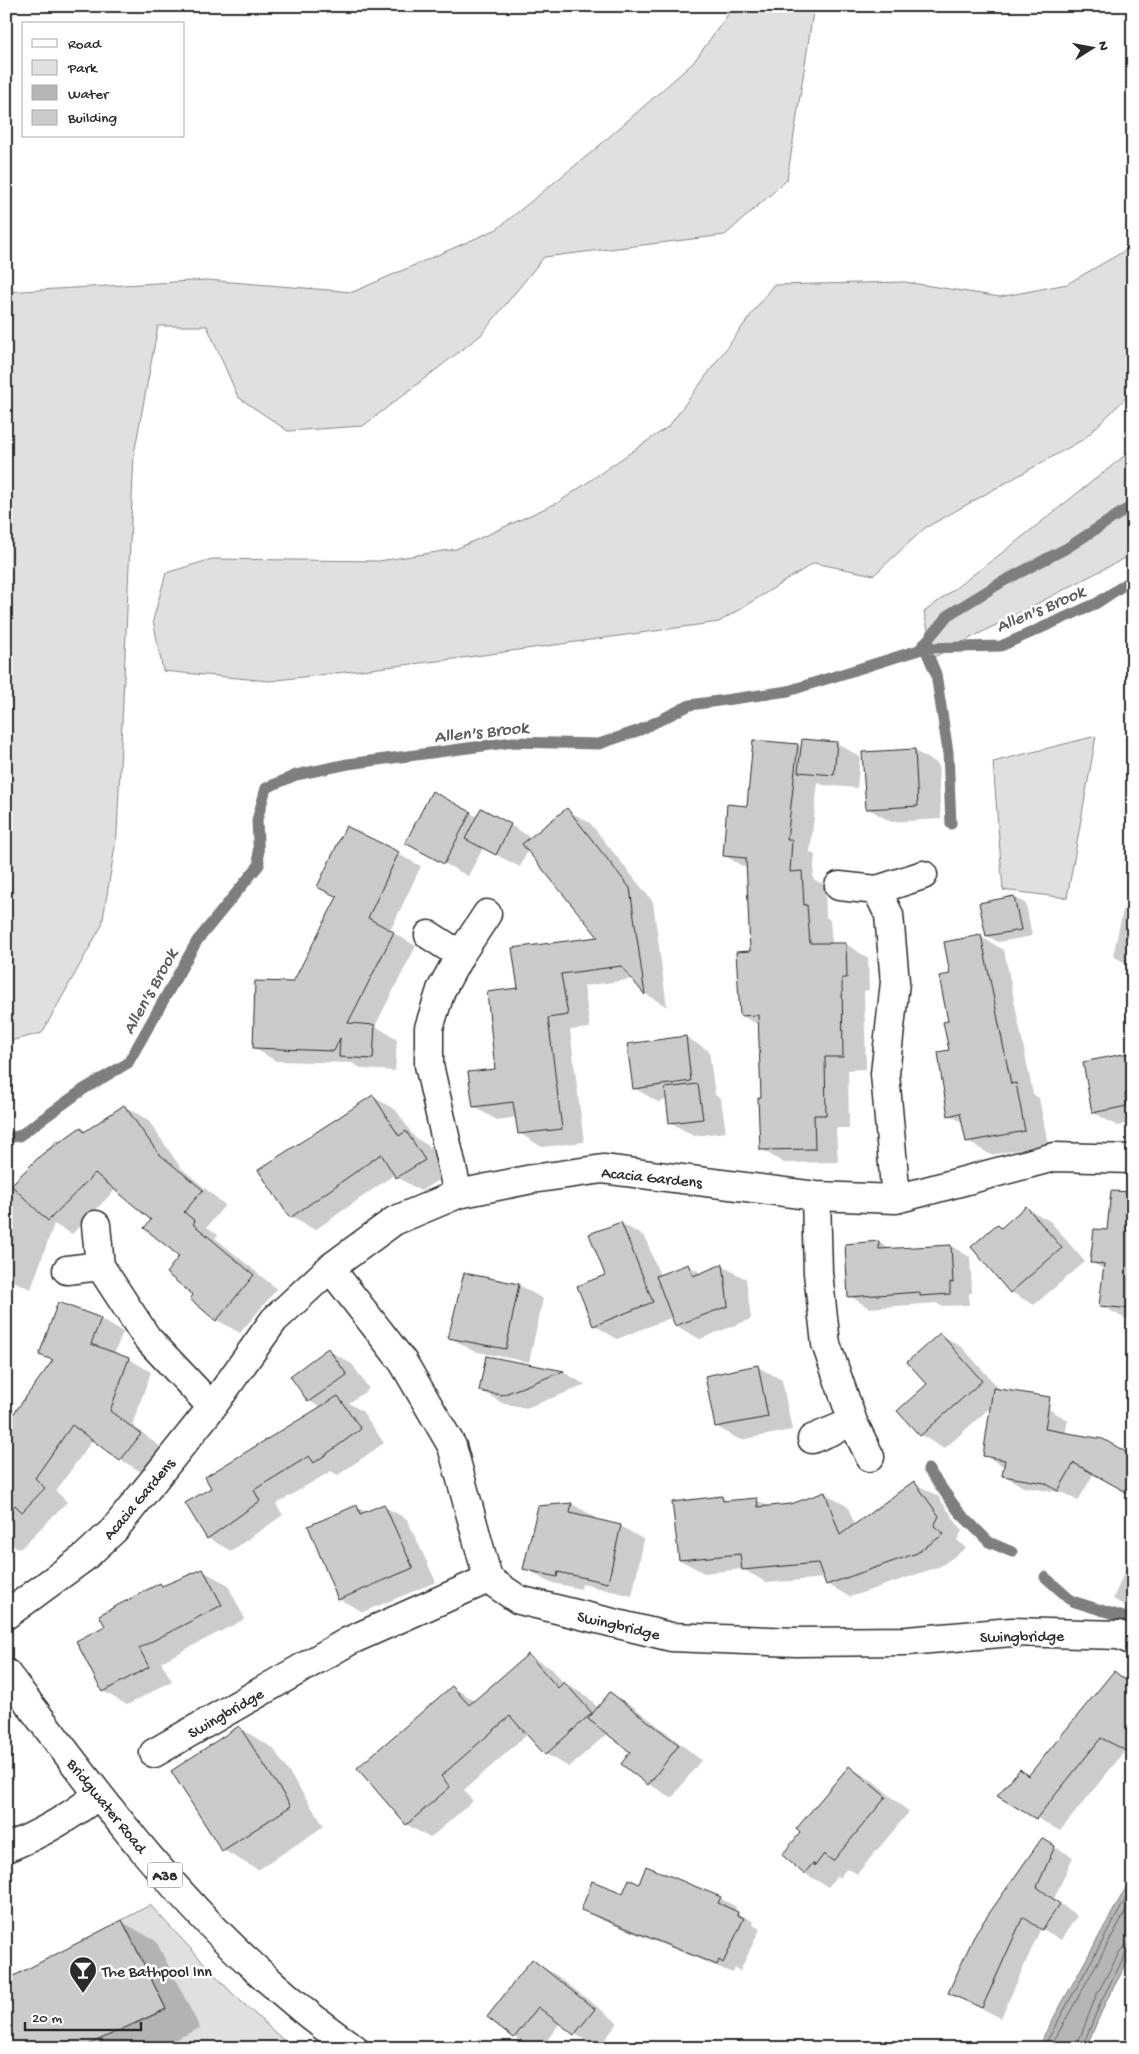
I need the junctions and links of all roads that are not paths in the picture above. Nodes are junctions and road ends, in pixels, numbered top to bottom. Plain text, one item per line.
1 (923, 875) dead end
2 (839, 886) dead end
3 (877, 890) junction
4 (487, 914) dead end
5 (429, 935) dead end
6 (460, 955) junction
7 (1133, 1159) edge
8 (458, 1194) junction
9 (816, 1196) junction
10 (896, 1198) junction
11 (96, 1225) dead end
12 (100, 1266) junction
13 (330, 1268) junction
14 (67, 1270) dead end
15 (212, 1407) junction
16 (853, 1422) junction
17 (812, 1439) dead end
18 (870, 1457) dead end
19 (488, 1579) junction
20 (6, 1614) edge
21 (1133, 1641) edge
22 (6, 1673) edge
23 (154, 1753) dead end
24 (98, 1794) junction
25 (6, 1848) edge
26 (354, 2048) edge

1 - 3 street
2 - 3 street
3 - 10 street
4 - 6 street
5 - 6 street
6 - 8 street
7 - 10 street, Acacia Gardens
8 - 9 street, Acacia Gardens
8 - 13 street, Acacia Gardens
9 - 10 street, Acacia Gardens
9 - 16 street
11 - 12 street
12 - 14 street
12 - 15 street
13 - 15 street, Acacia Gardens
13 - 19 street
15 - 20 street, Acacia Gardens
16 - 17 street
16 - 18 street
19 - 21 street, Swingbridge
19 - 23 street, Swingbridge
22 - 24 street, Bridgwater Road / A38
24 - 25 street
24 - 26 street, Bridgwater Road / A38

